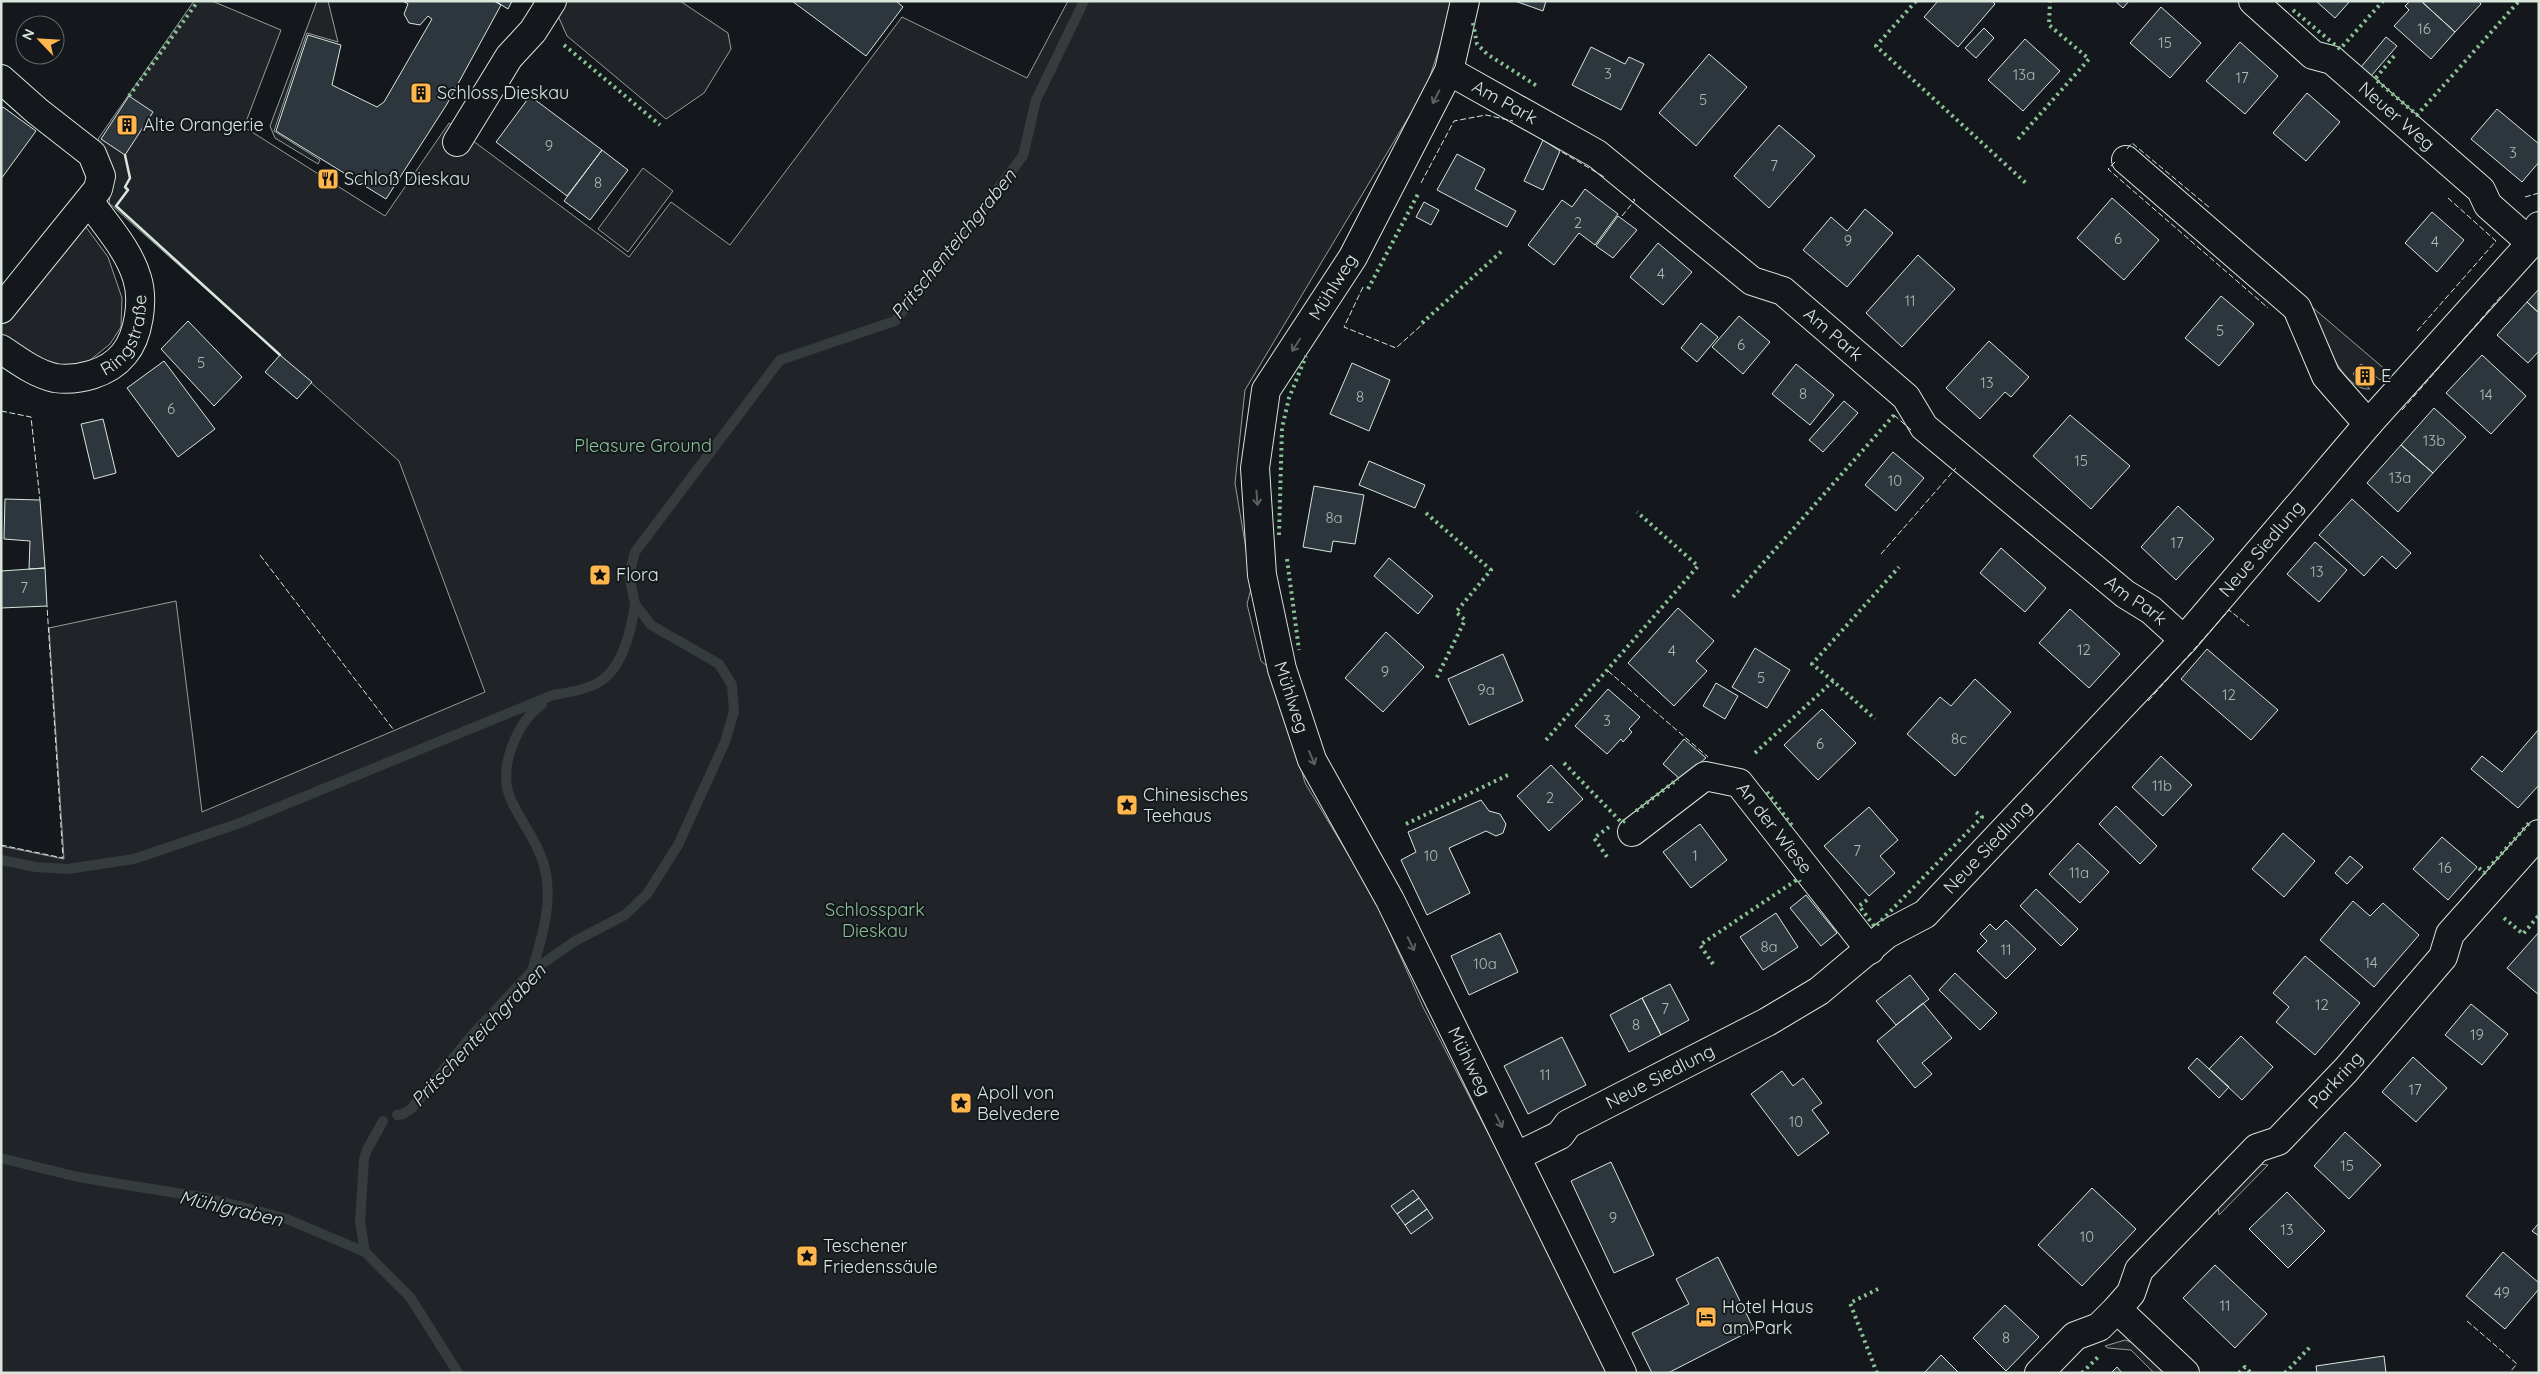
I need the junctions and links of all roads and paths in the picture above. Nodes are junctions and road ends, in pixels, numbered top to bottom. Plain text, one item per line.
1 (552, 1) edge
2 (1465, 1) edge
3 (2253, 1) edge
4 (1449, 71) junction
5 (1, 80) edge
6 (457, 142) dead end
7 (2126, 160) dead end
8 (89, 201) junction
9 (2535, 234) edge
10 (1, 309) edge
11 (1, 349) edge
12 (2368, 424) junction
13 (2184, 640) junction
14 (1632, 832) dead end
15 (2539, 834) edge
16 (1870, 950) junction
17 (1517, 1156) junction
18 (2117, 1308) junction
19 (1622, 1373) edge
20 (2039, 1373) edge
21 (2185, 1373) edge

1 - 6 street
2 - 4 street, Mühlweg
3 - 9 street, Neuer Weg
4 - 13 street, Am Park
4 -> 17 street, Mühlweg
5 - 8 street
7 - 12 street
8 - 10 street
8 - 11 street, Ringstraße
9 - 12 street, Neue Siedlung
12 - 13 street, Neue Siedlung
13 - 16 street, Neue Siedlung
14 - 16 street, An der Wiese
15 - 18 street, Parkring
16 - 17 street, Neue Siedlung
17 - 19 street, Mühlweg
18 - 20 street, Parkring
18 - 21 street

